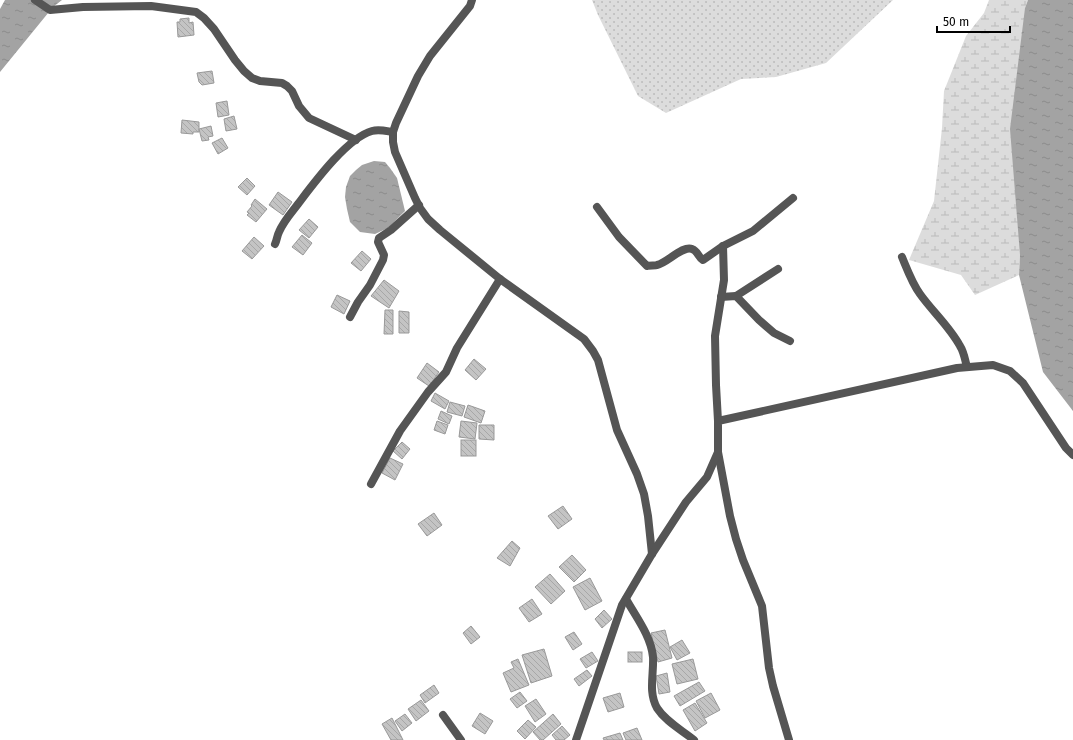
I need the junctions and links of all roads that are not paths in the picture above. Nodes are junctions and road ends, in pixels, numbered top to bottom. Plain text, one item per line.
1 (35, 0) edge
2 (472, 0) edge
3 (393, 132) junction
4 (356, 140) junction
5 (793, 198) dead end
6 (418, 205) junction
7 (597, 207) dead end
8 (276, 244) dead end
9 (723, 246) junction
10 (902, 257) dead end
11 (778, 269) dead end
12 (500, 279) junction
13 (736, 296) junction
14 (722, 297) junction
15 (350, 317) dead end
16 (790, 341) dead end
17 (967, 367) junction
18 (718, 421) junction
19 (718, 452) junction
20 (1073, 455) edge
21 (371, 484) dead end
22 (652, 554) junction
23 (626, 599) junction
24 (443, 715) dead end
25 (461, 740) edge
26 (576, 740) edge
27 (694, 740) edge
28 (789, 740) edge

1 - 4 street
2 - 3 street
3 - 4 street
3 - 6 street
4 - 8 street
5 - 9 street
6 - 12 street
6 - 15 street
7 - 9 street
9 - 14 street
10 - 17 street
11 - 13 street
12 - 21 street
12 - 22 street
13 - 14 street
13 - 16 street
14 - 18 street
17 - 18 street
17 - 20 street
18 - 19 street
19 - 22 street
19 - 28 street
22 - 23 street
23 - 26 street
23 - 27 street
24 - 25 street

